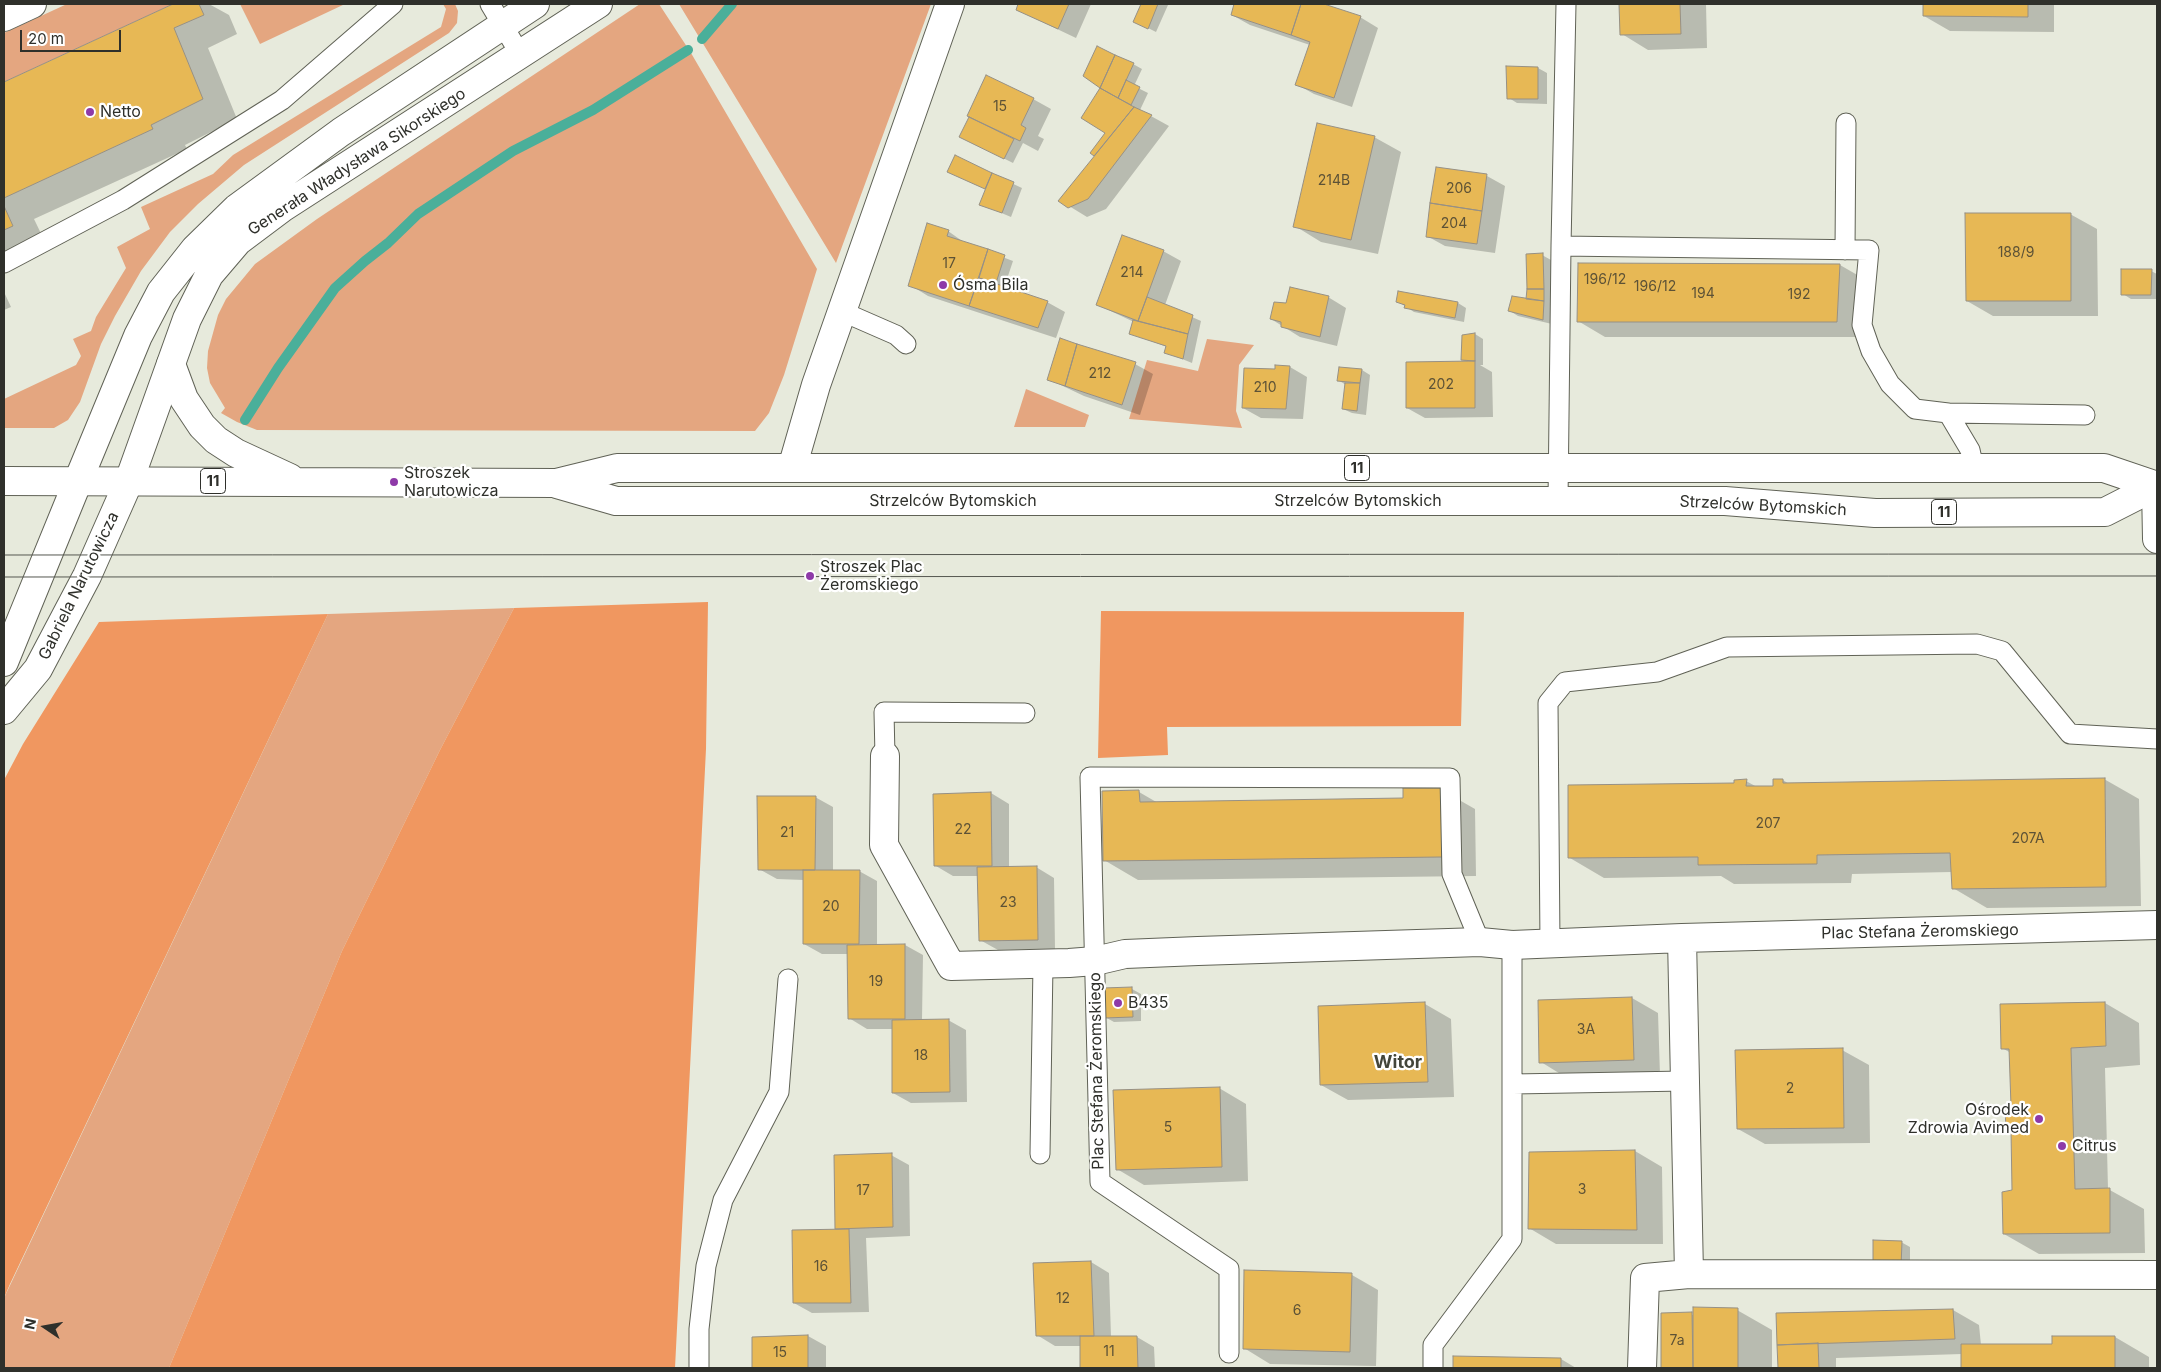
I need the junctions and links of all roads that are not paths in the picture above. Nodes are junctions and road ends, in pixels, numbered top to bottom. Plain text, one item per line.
1 (32, 4) edge
2 (393, 4) edge
3 (535, 4) edge
4 (598, 4) edge
5 (950, 4) edge
6 (1566, 4) edge
7 (496, 14) edge
8 (4, 17) edge
9 (520, 54) junction
10 (1846, 123) dead end
11 (1560, 246) junction
12 (1845, 250) junction
13 (4, 263) edge
14 (841, 311) junction
15 (906, 344) dead end
16 (171, 364) junction
17 (1948, 413) junction
18 (2086, 415) dead end
19 (792, 468) junction
20 (1559, 468) junction
21 (1974, 468) junction
22 (4, 481) edge
23 (78, 481) junction
24 (129, 481) junction
25 (298, 482) junction
26 (556, 483) junction
27 (2157, 486) edge
28 (1558, 501) junction
29 (2157, 539) edge
30 (4, 662) edge
31 (4, 710) edge
32 (1025, 713) dead end
33 (2157, 739) edge
34 (885, 756) joint
35 (2157, 926) edge
36 (1682, 938) junction
37 (1480, 942) junction
38 (1550, 944) junction
39 (1512, 945) junction
40 (1095, 961) junction
41 (1042, 964) junction
42 (788, 978) dead end
43 (1685, 1081) junction
44 (1513, 1084) junction
45 (1040, 1154) dead end
46 (1689, 1274) junction
47 (2157, 1275) edge
48 (1229, 1353) dead end
49 (699, 1368) edge
50 (1433, 1368) edge
51 (1642, 1368) edge

1 - 8 main road
2 - 13 lane
3 - 7 main road, Generała Władysława Sikorskiego
4 - 9 main road, Generała Władysława Sikorskiego
5 - 14 main road
6 - 11 lane
7 - 9 lane
7 - 23 main road, Generała Władysława Sikorskiego
9 - 16 main road, Generała Władysława Sikorskiego
10 - 12 lane
11 - 12 lane
11 - 20 lane
12 - 17 lane
14 - 15 lane
14 - 19 main road
16 - 24 main road, Generała Władysława Sikorskiego
16 - 25 main road
17 - 18 lane
17 - 21 lane
19 - 20 main road, Strzelców Bytomskich / 11
19 - 26 main road, Strzelców Bytomskich / 11
20 - 21 main road, Strzelców Bytomskich / 11
20 - 28 lane
21 - 27 main road, Strzelców Bytomskich / 11
22 - 23 main road, 11
23 - 24 main road, 11
23 - 30 main road
24 - 25 main road, Strzelców Bytomskich / 11
24 - 31 main road, Gabriela Narutowicza
25 - 26 main road, Strzelców Bytomskich / 11
26 - 28 main road, Strzelców Bytomskich / 11
27 - 28 main road, Strzelców Bytomskich / 11
27 - 29 main road
32 - 34 lane
33 - 38 lane
34 - 41 main road, Plac Stefana Żeromskiego
35 - 36 main road, Plac Stefana Żeromskiego
36 - 38 main road, Plac Stefana Żeromskiego
36 - 43 main road
37 - 39 main road, Plac Stefana Żeromskiego
37 - 40 main road, Plac Stefana Żeromskiego
37 - 40 lane
38 - 39 main road, Plac Stefana Żeromskiego
39 - 44 lane
40 - 41 main road, Plac Stefana Żeromskiego
40 - 48 lane, Plac Stefana Żeromskiego
41 - 45 lane
42 - 49 lane
43 - 44 lane
43 - 46 main road
44 - 50 lane
46 - 47 main road
46 - 51 main road

